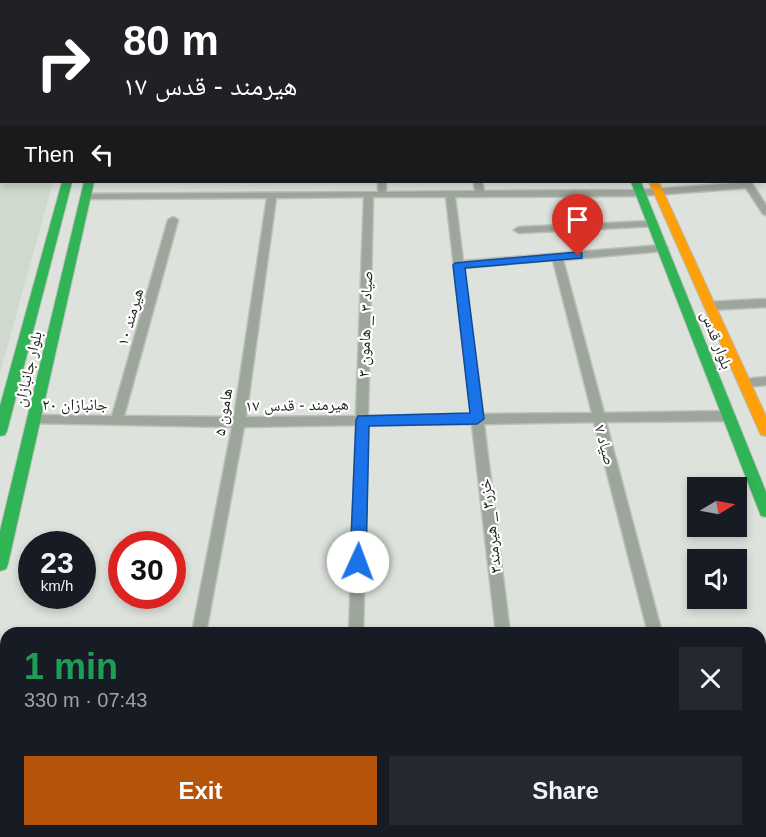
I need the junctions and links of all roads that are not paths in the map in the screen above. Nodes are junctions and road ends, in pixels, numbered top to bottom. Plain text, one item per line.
1 (67, 183) edge
2 (88, 183) edge
3 (292, 183) edge
4 (382, 183) edge
5 (478, 183) edge
6 (525, 183) edge
7 (748, 183) edge
8 (639, 187) edge
9 (656, 187) edge
10 (480, 194) junction
11 (528, 194) junction
12 (369, 195) junction
13 (382, 195) junction
14 (450, 195) junction
15 (85, 196) junction
16 (272, 196) junction
17 (291, 196) junction
18 (766, 212) edge
19 (173, 220) dead end
20 (653, 224) junction
21 (519, 230) dead end
22 (663, 248) junction
23 (557, 257) junction
24 (459, 265) junction
25 (766, 303) edge
26 (709, 306) junction
27 (766, 381) edge
28 (744, 383) junction
29 (729, 416) junction
30 (598, 417) junction
31 (477, 419) junction
32 (33, 420) junction
33 (362, 420) junction
34 (117, 421) junction
35 (239, 422) junction
36 (0, 430) edge
37 (766, 431) edge
38 (766, 511) edge
39 (0, 564) edge
40 (200, 627) edge
41 (356, 627) edge
42 (502, 627) edge
43 (653, 627) edge

1 - 36 street, بلوار جانبازان
2 - 15 street, بلوار جانبازان
3 - 17 street
4 - 13 street
5 - 10 street
6 - 11 street
7 - 9 street
7 - 18 street
8 - 9 street
8 - 11 street
8 - 20 street, بلوار قدس
9 - 26 street, بلوار قدس
10 - 11 street
10 - 14 street
12 - 13 street
12 - 17 street
12 - 33 street, صیاد ۳ _ هامون ۳
13 - 14 street
14 - 24 street, خزر۳ _ هیرمند۳
15 - 16 street
15 - 32 street, بلوار جانبازان
16 - 17 street
16 - 35 street, هامون ۵
19 - 34 street, هیرمند ۱۰
20 - 21 street
20 - 22 street, بلوار قدس
22 - 23 street
22 - 29 street, بلوار قدس
23 - 24 street
23 - 30 street, صیاد ۷
24 - 31 street, خزر۳ _ هیرمند۳
25 - 26 street
26 - 28 street, بلوار قدس
27 - 28 street
28 - 37 street, بلوار قدس
29 - 30 street, هیرمند - قدس ۱۷
29 - 38 street, بلوار قدس
30 - 31 street, هیرمند - قدس ۱۷
30 - 43 street, صیاد ۷
31 - 33 street, هیرمند - قدس ۱۷
31 - 42 street, خزر۳ _ هیرمند۳
32 - 34 street, جانبازان ۲۰
32 - 39 street, بلوار جانبازان
33 - 35 street, هیرمند - قدس ۱۷
33 - 41 street, صیاد ۳ _ هامون ۳
34 - 35 street, هیرمند - قدس ۱۷
35 - 40 street, هامون ۵

